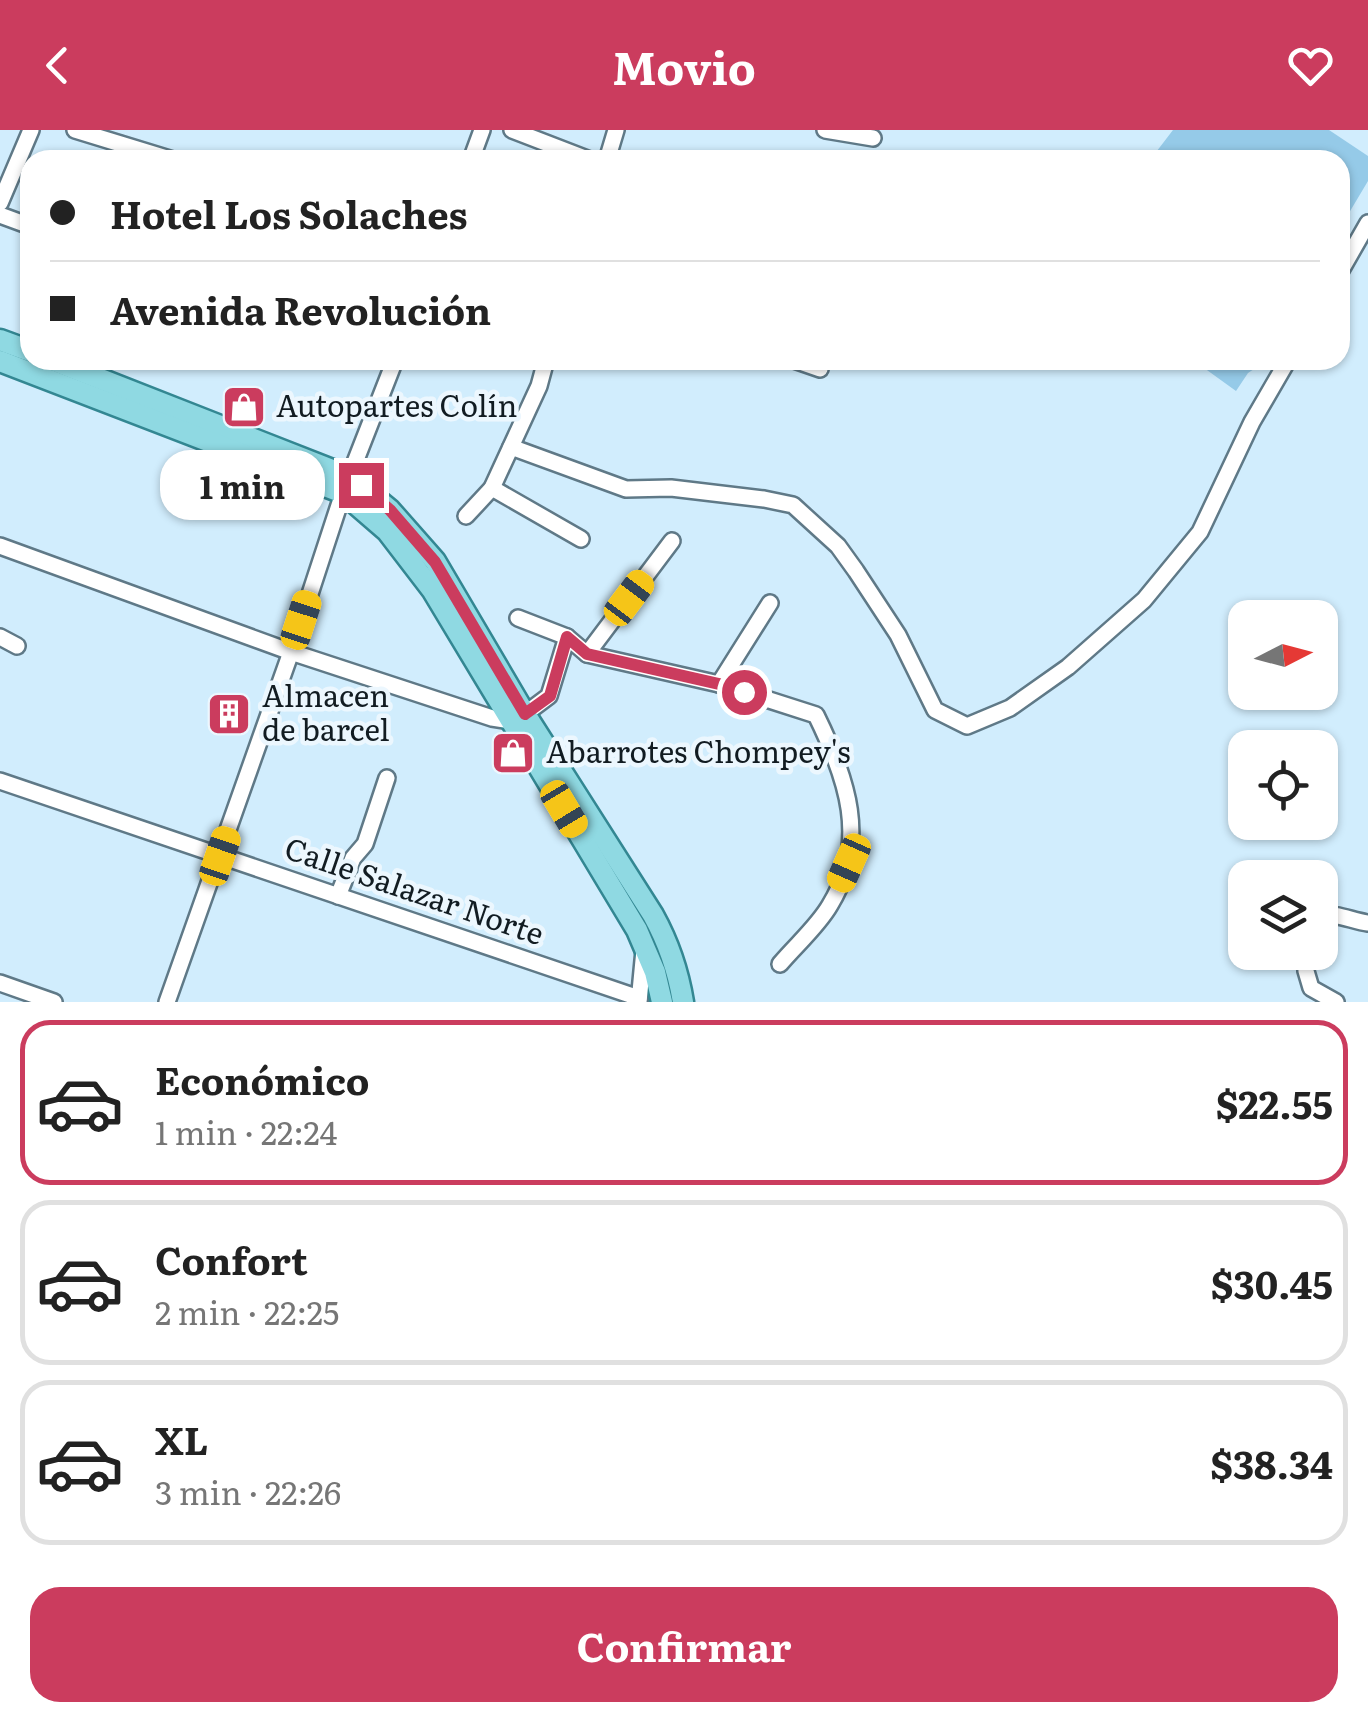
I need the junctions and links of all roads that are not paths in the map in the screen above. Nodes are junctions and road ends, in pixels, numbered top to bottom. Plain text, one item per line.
1 (75, 130) edge
2 (512, 130) edge
3 (831, 130) edge
4 (874, 138) dead end
5 (140, 150) edge
6 (564, 150) edge
7 (20, 156) edge
8 (0, 203) edge
9 (1368, 223) edge
10 (1350, 254) edge
11 (25, 370) edge
12 (76, 370) edge
13 (391, 370) edge
14 (543, 370) edge
15 (1282, 370) edge
16 (511, 447) junction
17 (347, 485) junction
18 (492, 488) junction
19 (466, 516) dead end
20 (581, 539) dead end
21 (672, 541) dead end
22 (0, 546) edge
23 (770, 603) dead end
24 (518, 618) dead end
25 (0, 637) edge
26 (567, 637) junction
27 (18, 646) dead end
28 (291, 652) junction
29 (587, 654) junction
30 (719, 684) junction
31 (518, 718) junction
32 (387, 778) dead end
33 (0, 782) edge
34 (220, 856) junction
35 (338, 896) junction
36 (1338, 916) edge
37 (1368, 923) edge
38 (644, 946) junction
39 (780, 964) dead end
40 (1306, 970) edge
41 (0, 983) edge
42 (639, 1000) edge
43 (54, 1002) edge
44 (167, 1002) edge
45 (662, 1002) edge
46 (684, 1002) edge
47 (1336, 1002) edge

1 - 5 street
2 - 6 street
3 - 4 street
7 - 8 street
9 - 10 street
11 - 17 main road
12 - 17 main road
13 - 17 street
14 - 16 street
15 - 16 street
16 - 18 street
17 - 28 street
17 - 31 main road
18 - 19 street
18 - 20 street
21 - 29 street
22 - 28 street
23 - 30 street
24 - 26 street
25 - 27 street
26 - 29 street
26 - 31 street
28 - 31 street
28 - 34 street
29 - 30 street
30 - 39 street
31 - 38 main road
31 - 46 main road
32 - 35 street
33 - 34 street, Calle Salazar Norte
34 - 35 street, Calle Salazar Norte
34 - 44 street
35 - 42 street, Calle Salazar Norte
36 - 37 street
38 - 42 street
38 - 45 main road
40 - 47 street
41 - 43 street

